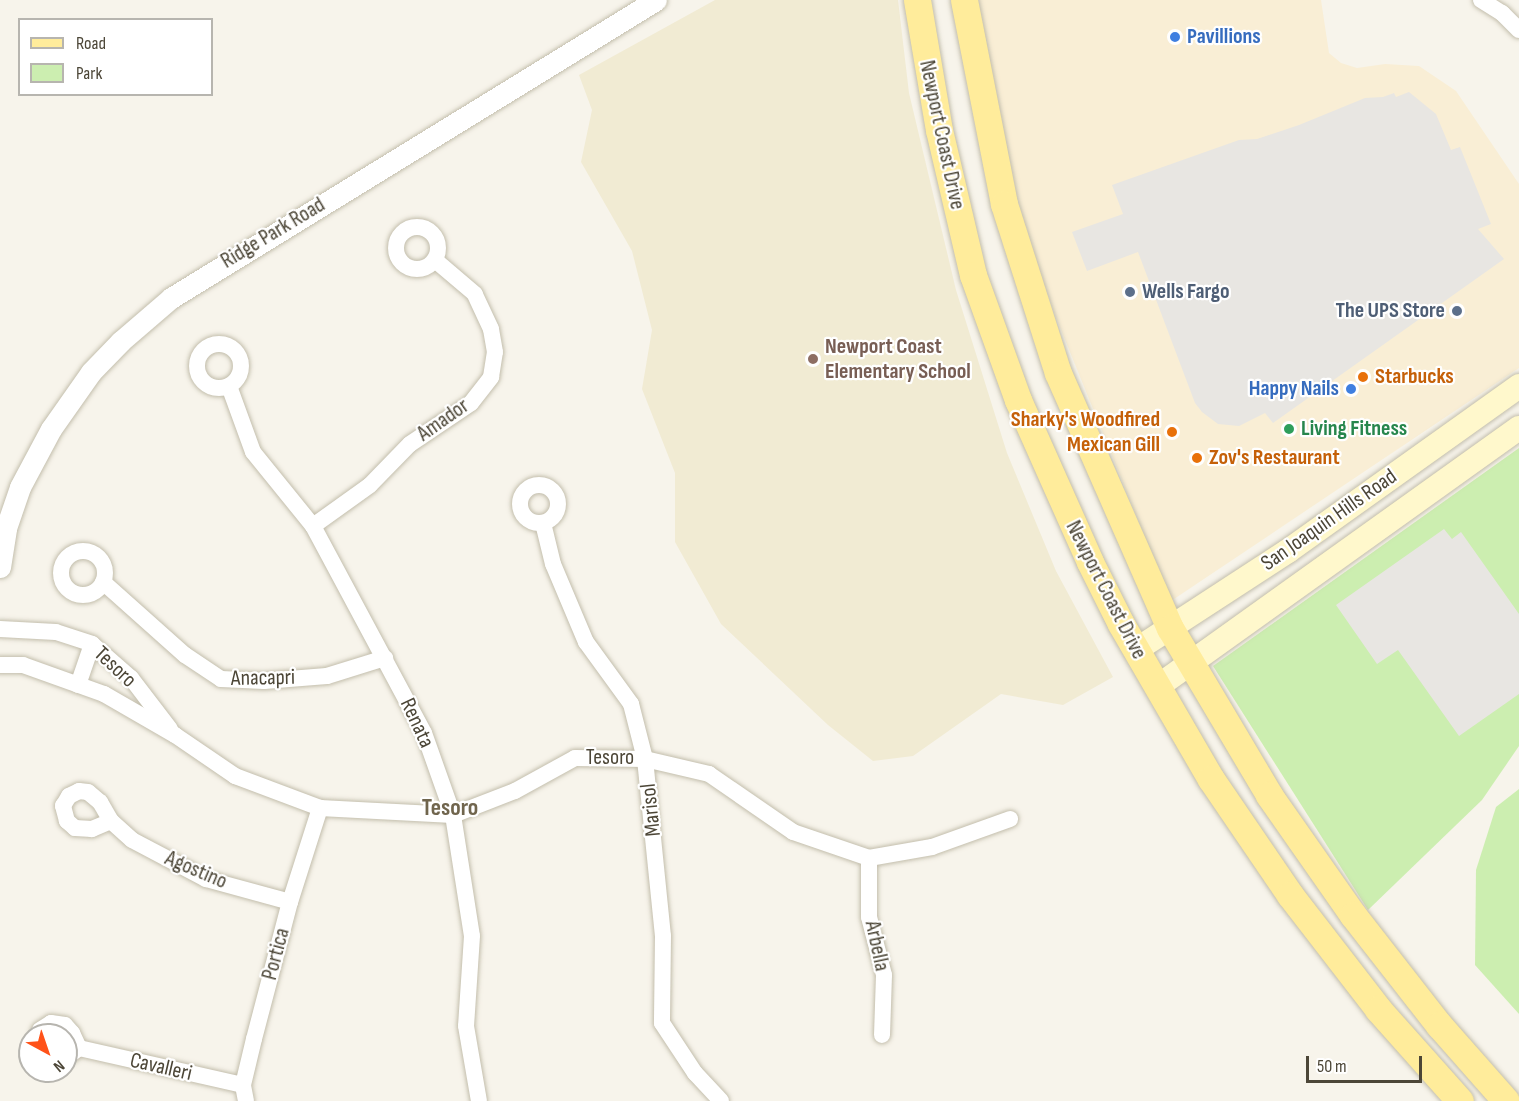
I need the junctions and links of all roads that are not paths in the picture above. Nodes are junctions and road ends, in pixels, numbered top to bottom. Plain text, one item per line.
1 (656, 0) edge
2 (917, 0) edge
3 (964, 0) edge
4 (1488, 1) edge
5 (1519, 30) edge
6 (435, 260) dead end
7 (229, 386) dead end
8 (1519, 386) edge
9 (1519, 428) edge
10 (543, 523) dead end
11 (313, 526) junction
12 (0, 567) edge
13 (103, 582) dead end
14 (1170, 628) junction
15 (0, 629) edge
16 (92, 644) junction
17 (1136, 650) junction
18 (385, 658) junction
19 (1190, 664) junction
20 (0, 665) edge
21 (78, 685) junction
22 (1157, 687) junction
23 (175, 735) junction
24 (645, 759) junction
25 (320, 808) junction
26 (453, 815) junction
27 (1010, 819) dead end
28 (111, 821) dead end
29 (869, 858) junction
30 (290, 903) junction
31 (882, 1035) dead end
32 (78, 1054) edge
33 (244, 1093) edge
34 (479, 1101) edge
35 (721, 1101) edge
36 (1460, 1101) edge
37 (1506, 1101) edge

1 - 12 street, Ridge Park Road
2 - 17 main road, Newport Coast Drive
3 - 14 main road, Newport Coast Drive
4 - 5 street
6 - 11 street, Amador
7 - 11 street, Renata
8 - 14 main road, San Joaquin Hills Road
9 - 19 main road, San Joaquin Hills Road
10 - 24 street, Marisol
11 - 18 street, Renata
13 - 18 street, Anacapri
14 - 17 main road, San Joaquin Hills Road
14 - 19 main road, Newport Coast Drive
15 - 16 street, Tesoro
16 - 21 street
16 - 23 street, Tesoro
17 - 22 main road, Newport Coast Drive
18 - 26 street, Renata
19 - 22 main road, San Joaquin Hills Road
19 - 37 main road, Newport Coast Drive
20 - 21 street, Tesoro
21 - 23 street, Tesoro
22 - 36 main road, Newport Coast Drive
23 - 25 street, Tesoro
24 - 26 street, Tesoro
24 - 29 street, Tesoro
24 - 35 street, Marisol
25 - 26 street, Tesoro
25 - 30 street, Portica
26 - 34 street, Renata
27 - 29 street, Tesoro
28 - 30 street, Agostino
29 - 31 street, Arbella
30 - 33 street, Portica
32 - 33 street, Cavalleri

